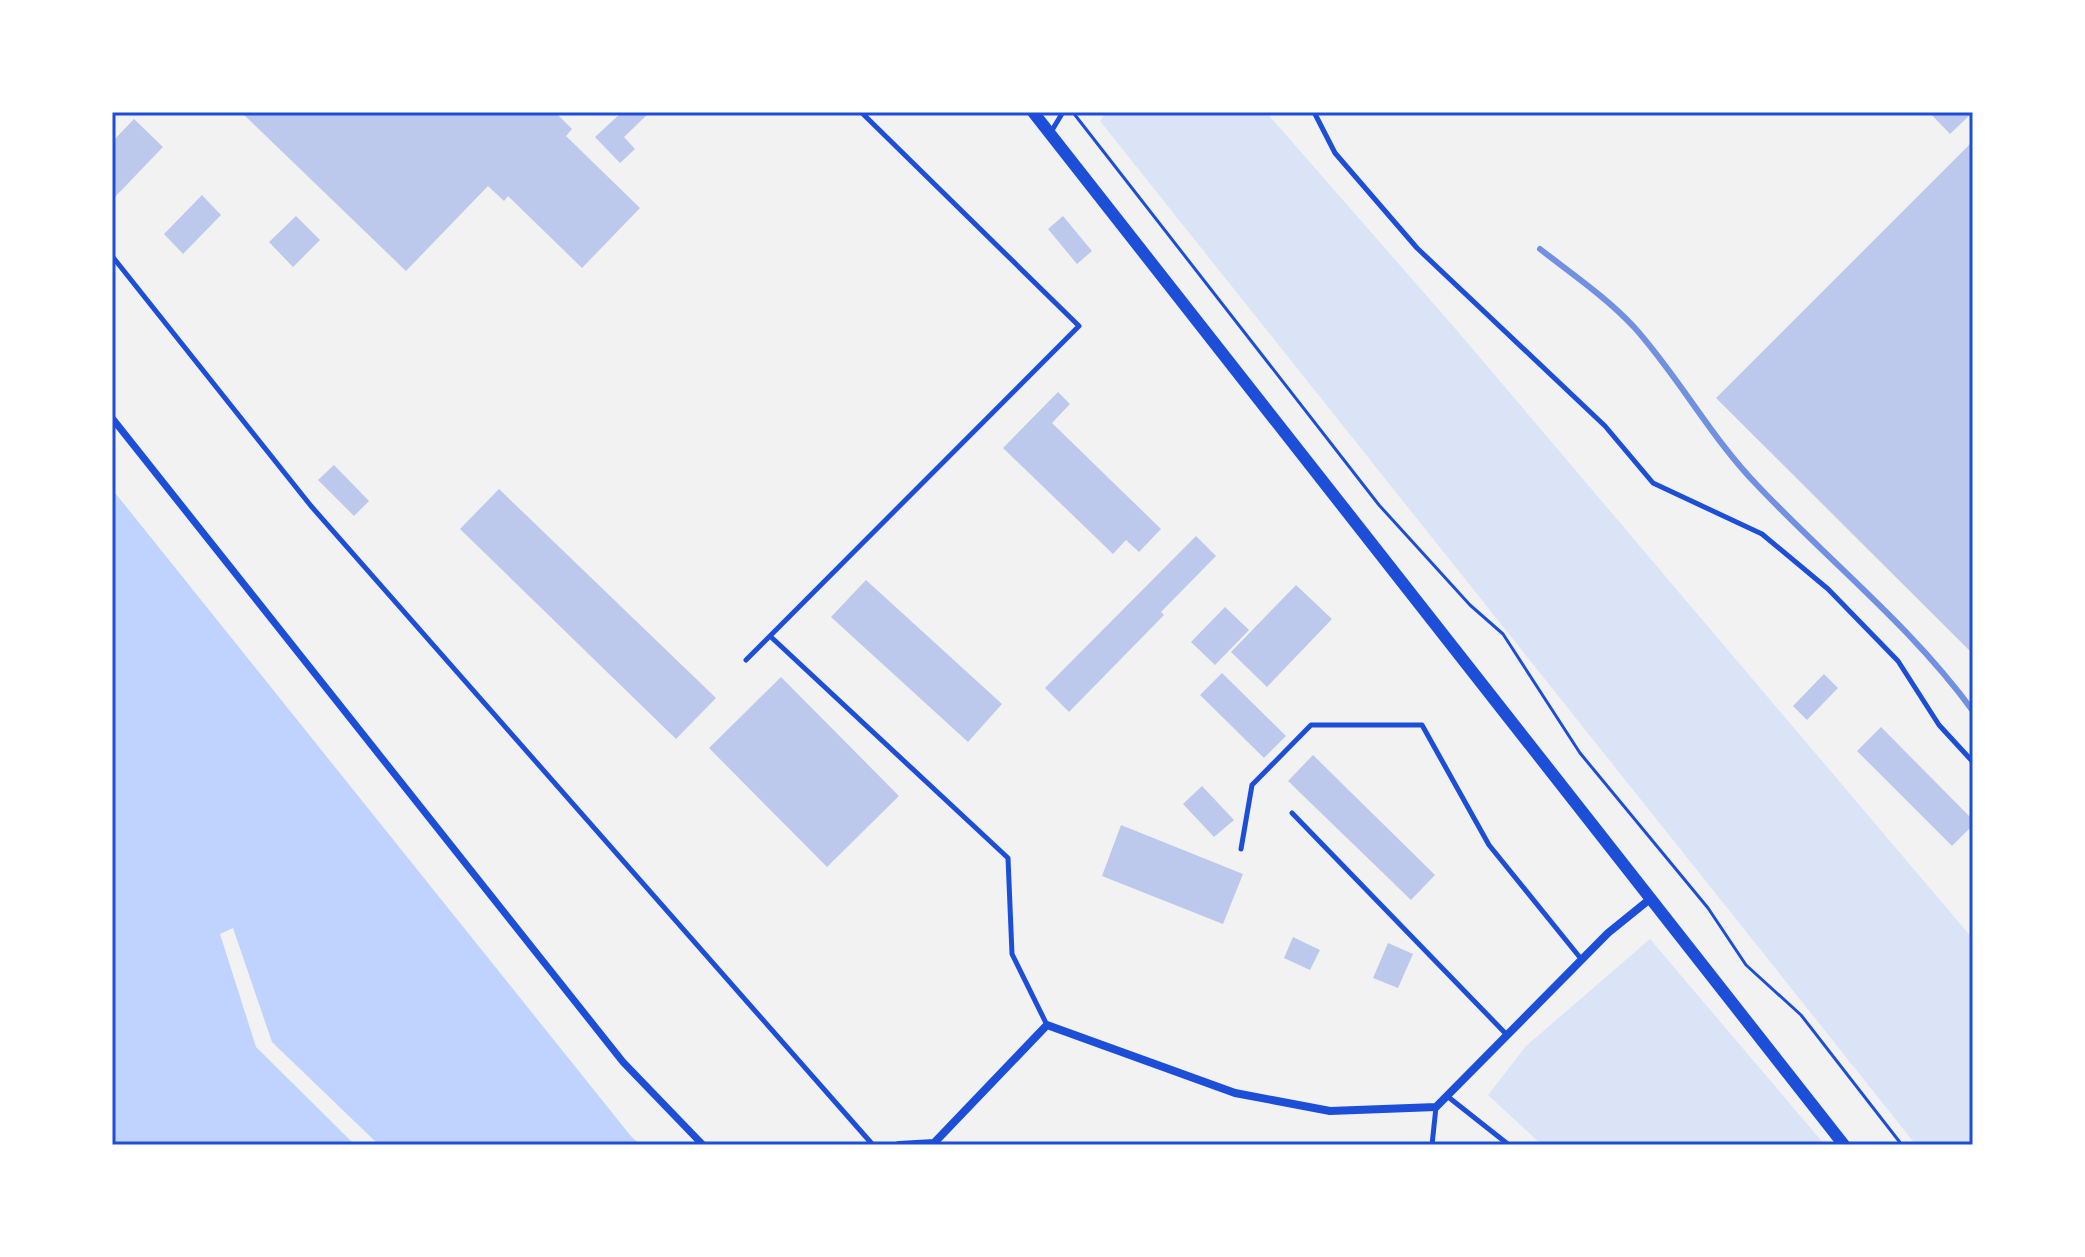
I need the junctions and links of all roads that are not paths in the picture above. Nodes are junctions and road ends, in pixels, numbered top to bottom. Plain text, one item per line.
1 (861, 112) edge
2 (1033, 112) edge
3 (1063, 112) edge
4 (1314, 112) edge
5 (1050, 133) junction
6 (112, 256) edge
7 (112, 418) edge
8 (770, 636) junction
9 (746, 660) dead end
10 (1973, 762) edge
11 (1292, 813) dead end
12 (1241, 849) dead end
13 (1650, 899) junction
14 (1582, 960) junction
15 (1047, 1025) junction
16 (1507, 1035) junction
17 (1447, 1096) junction
18 (1436, 1107) junction
19 (703, 1145) edge
20 (873, 1145) edge
21 (899, 1145) edge
22 (1432, 1145) edge
23 (1509, 1145) edge
24 (1844, 1145) edge

1 - 8 lane
2 - 5 main road
3 - 5 lane
4 - 10 lane
5 - 13 main road
6 - 20 lane
7 - 19 street
8 - 9 lane
8 - 15 lane
11 - 16 lane
12 - 14 lane
13 - 14 street
13 - 24 main road
14 - 16 street
15 - 18 street
15 - 21 street
16 - 17 street
17 - 18 street
17 - 23 lane
18 - 22 lane

